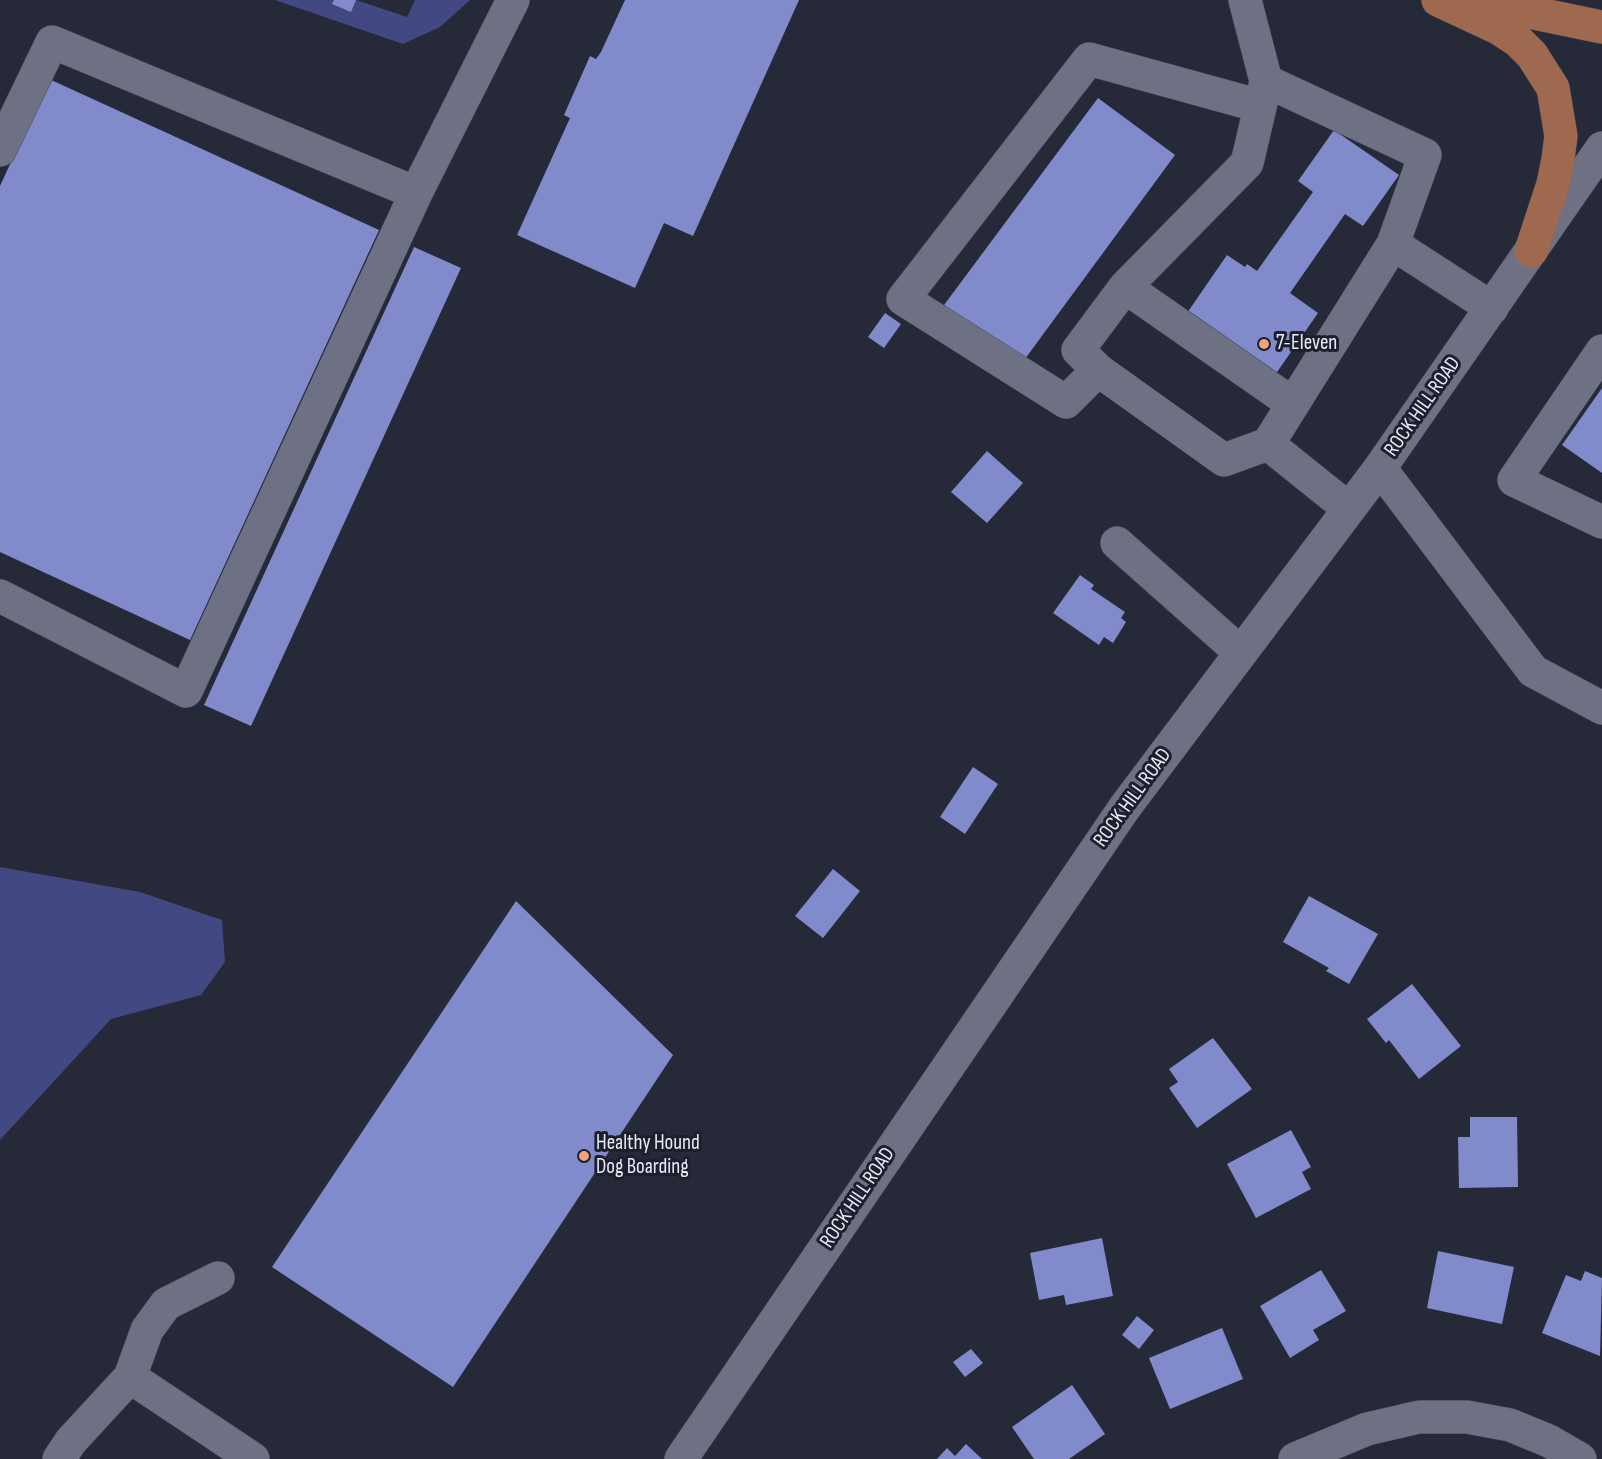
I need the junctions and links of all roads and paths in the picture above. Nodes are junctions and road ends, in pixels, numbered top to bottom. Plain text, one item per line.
1 (513, 0) edge
2 (1245, 0) edge
3 (1438, 0) edge
4 (1471, 0) edge
5 (1602, 27) edge
6 (1263, 94) junction
7 (1602, 148) edge
8 (0, 150) edge
9 (416, 193) junction
10 (1393, 244) junction
11 (1531, 251) junction
12 (1125, 287) junction
13 (1492, 308) junction
14 (1602, 351) edge
15 (1098, 370) junction
16 (1293, 404) junction
17 (1268, 444) junction
18 (1380, 468) junction
19 (1349, 509) junction
20 (1602, 522) edge
21 (1117, 543) dead end
22 (0, 596) edge
23 (1241, 653) junction
24 (1602, 708) edge
25 (218, 1278) dead end
26 (130, 1377) junction
27 (58, 1459) edge
28 (253, 1459) edge
29 (681, 1459) edge
30 (1295, 1459) edge
31 (1580, 1459) edge

1 - 9 street
2 - 6 street
3 - 11 main road
4 - 5 main road
6 - 10 street
6 - 12 street
6 - 15 street
7 - 11 street, ROCK HILL ROAD
8 - 9 street
9 - 22 street
10 - 13 street
10 - 16 street
11 - 13 street, ROCK HILL ROAD
12 - 15 street
12 - 16 street
13 - 18 street, ROCK HILL ROAD
14 - 20 street
15 - 17 street
16 - 17 street
17 - 19 street
18 - 19 street, ROCK HILL ROAD
18 - 24 street
19 - 23 street, ROCK HILL ROAD
21 - 23 street
23 - 29 street, ROCK HILL ROAD
25 - 26 street
26 - 27 street
26 - 28 street
30 - 31 street

